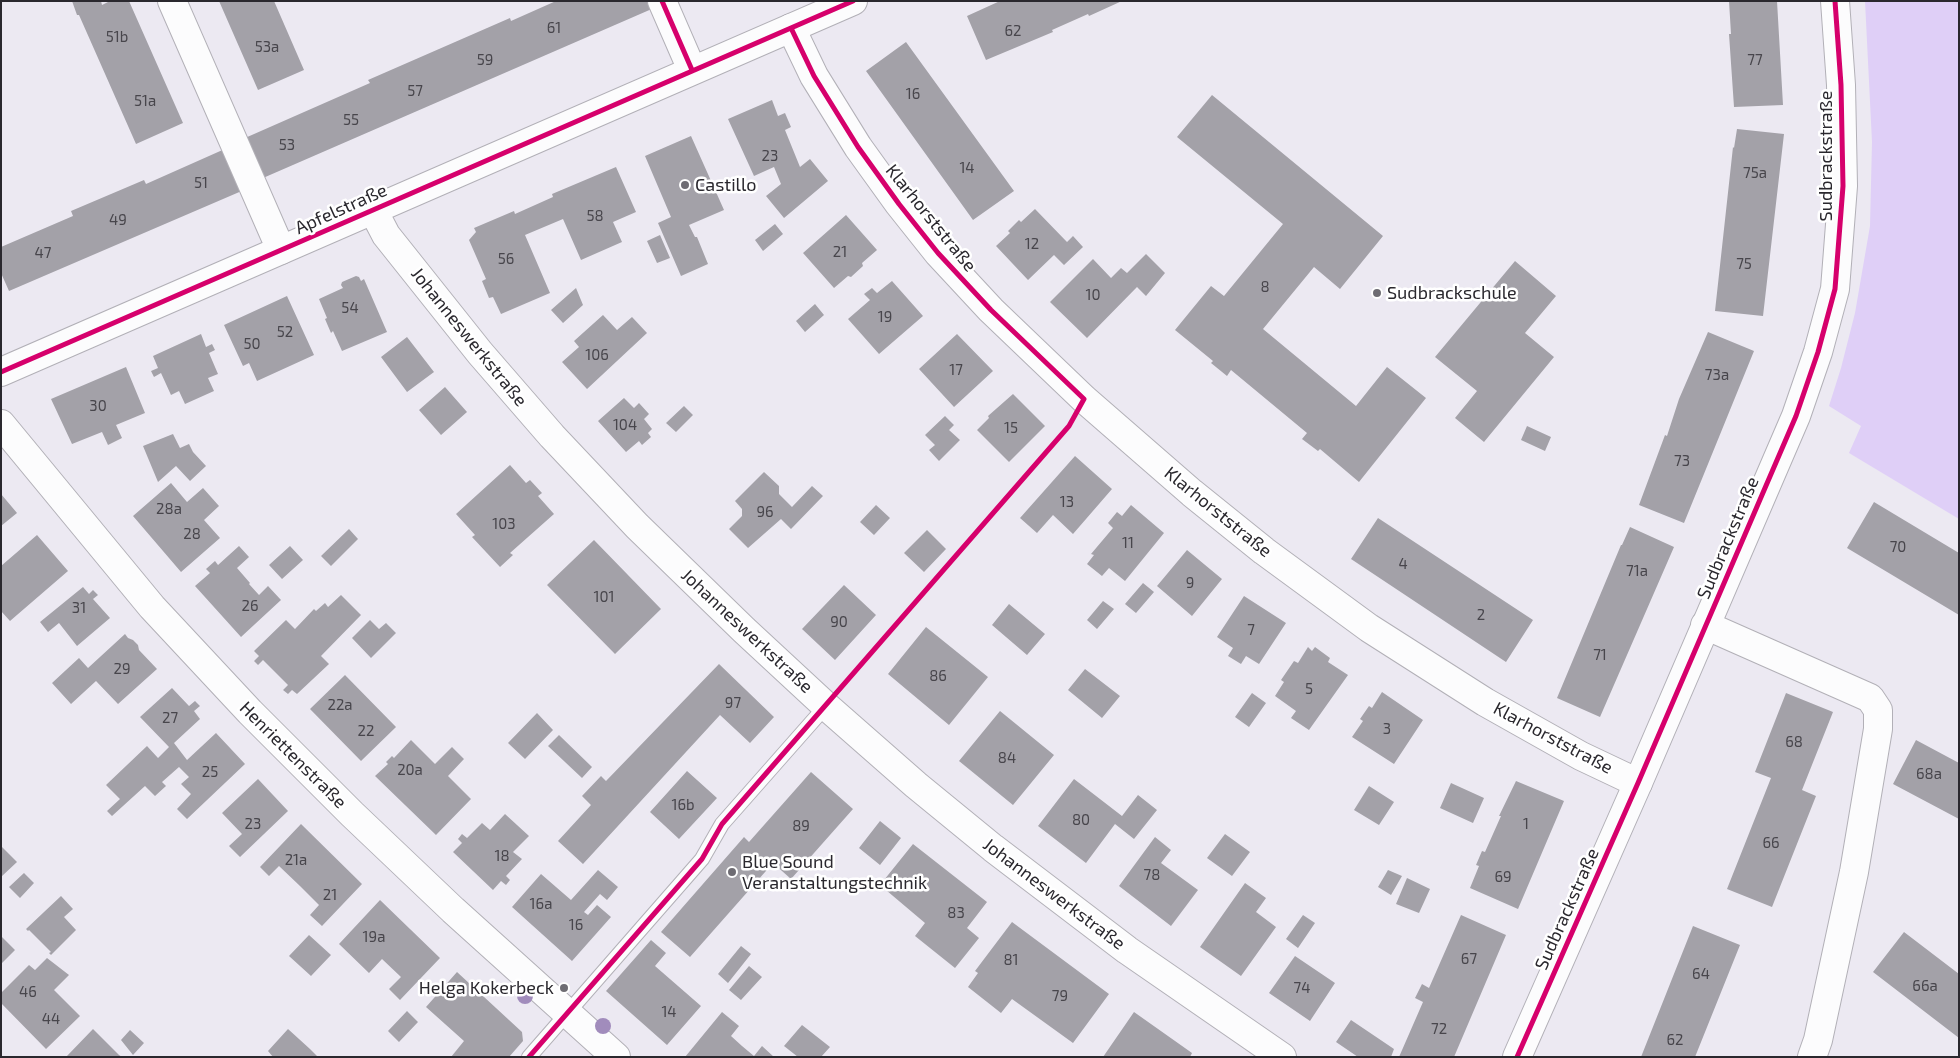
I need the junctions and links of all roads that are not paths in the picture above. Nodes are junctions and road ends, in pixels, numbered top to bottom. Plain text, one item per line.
1 (172, 1) edge
2 (662, 1) edge
3 (853, 1) edge
4 (1835, 1) edge
5 (791, 28) junction
6 (692, 70) junction
7 (373, 210) junction
8 (281, 250) junction
9 (1, 372) edge
10 (1, 424) edge
11 (1705, 626) junction
12 (826, 706) junction
13 (1638, 783) junction
14 (567, 1013) junction
15 (529, 1057) edge
16 (616, 1057) edge
17 (1282, 1057) edge
18 (1518, 1057) edge
19 (1812, 1057) edge

1 - 8 street, Apfelstraße
2 - 6 street
3 - 5 street, Apfelstraße
4 - 11 street, Sudbrackstraße
5 - 6 street, Apfelstraße
5 - 13 street, Klarhorststraße
6 - 7 street, Apfelstraße
7 - 8 street, Apfelstraße
7 - 12 street, Johanneswerkstraße
8 - 9 street, Apfelstraße
10 - 14 street, Henriettenstraße
11 - 13 street, Sudbrackstraße
11 - 19 street, Sudbrackstraße
12 - 14 lane
12 - 17 street, Johanneswerkstraße
13 - 18 street, Sudbrackstraße
14 - 15 lane
14 - 16 street, Henriettenstraße

